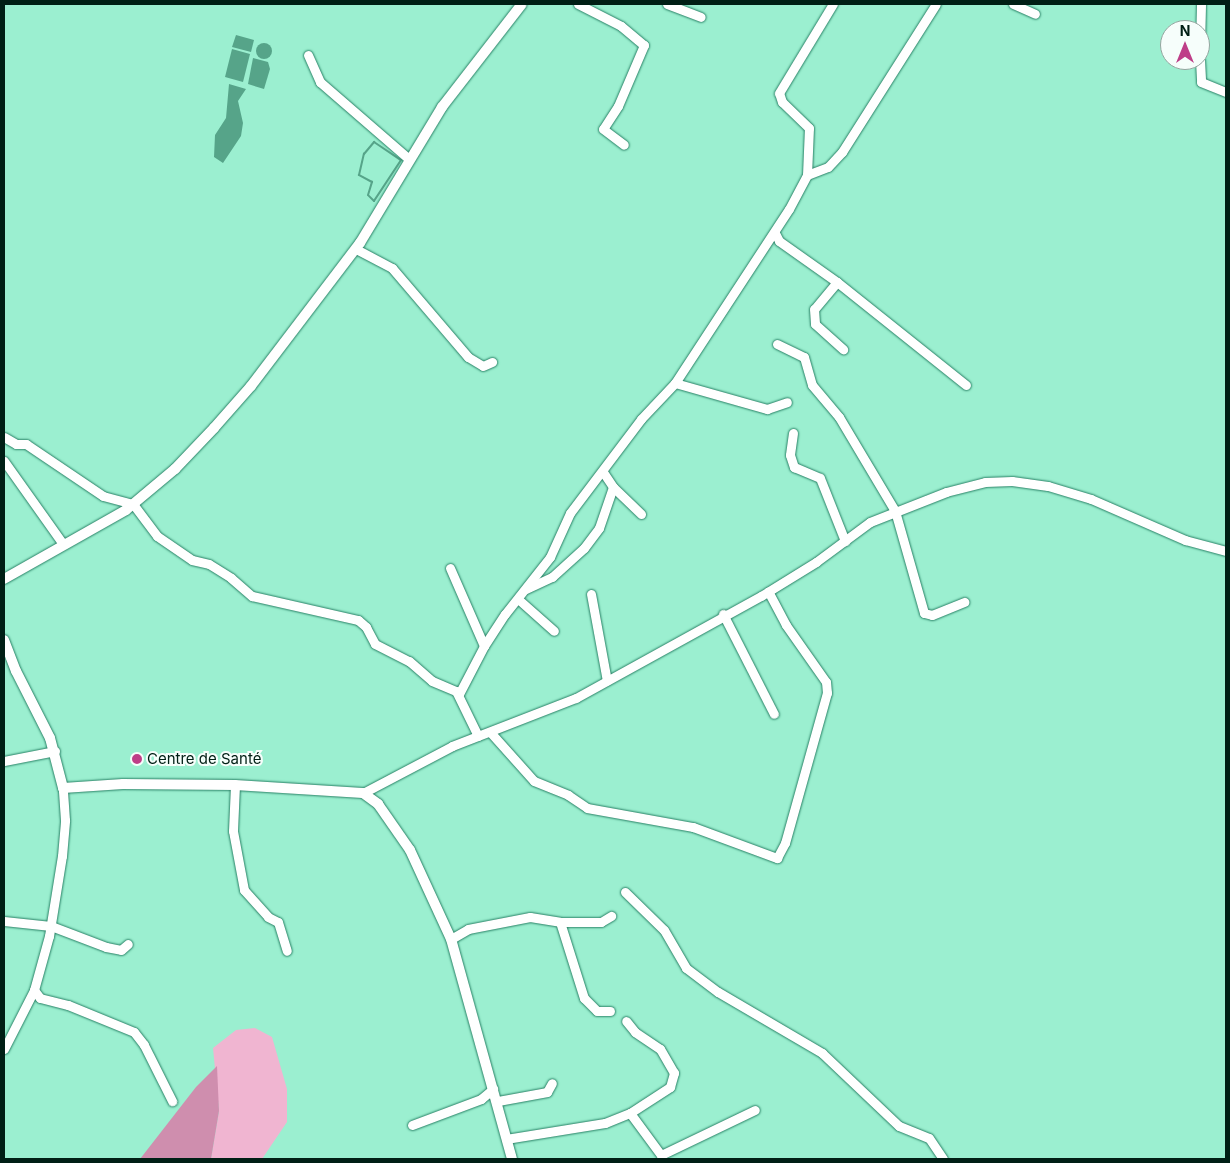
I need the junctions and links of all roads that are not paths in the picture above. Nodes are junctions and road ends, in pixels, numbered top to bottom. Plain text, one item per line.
1 (522, 4) edge
2 (578, 4) edge
3 (667, 4) edge
4 (833, 4) edge
5 (936, 4) edge
6 (1013, 4) edge
7 (1201, 4) edge
8 (1035, 14) dead end
9 (701, 17) dead end
10 (1201, 20) edge
11 (308, 55) dead end
12 (1200, 70) edge
13 (1226, 92) edge
14 (624, 145) dead end
15 (409, 159) junction
16 (807, 175) junction
17 (775, 233) junction
18 (356, 248) junction
19 (837, 282) junction
20 (777, 344) dead end
21 (843, 349) dead end
22 (492, 362) dead end
23 (674, 383) junction
24 (966, 385) dead end
25 (787, 402) dead end
26 (793, 433) dead end
27 (4, 437) edge
28 (4, 461) edge
29 (603, 472) junction
30 (613, 487) junction
31 (133, 504) junction
32 (894, 511) junction
33 (641, 514) dead end
34 (845, 541) junction
35 (63, 544) junction
36 (1226, 552) edge
37 (450, 568) dead end
38 (4, 579) edge
39 (526, 589) junction
40 (768, 591) junction
41 (591, 594) dead end
42 (518, 599) junction
43 (965, 602) dead end
44 (723, 614) junction
45 (554, 631) dead end
46 (4, 640) edge
47 (484, 646) junction
48 (607, 681) junction
49 (459, 694) junction
50 (774, 714) dead end
51 (491, 733) junction
52 (478, 736) junction
53 (55, 752) junction
54 (4, 761) edge
55 (235, 785) junction
56 (63, 788) junction
57 (364, 793) junction
58 (625, 892) dead end
59 (611, 916) dead end
60 (4, 921) edge
61 (560, 922) junction
62 (51, 926) junction
63 (451, 939) junction
64 (128, 944) dead end
65 (287, 951) dead end
66 (34, 990) junction
67 (610, 1011) dead end
68 (626, 1021) dead end
69 (4, 1049) edge
70 (552, 1083) dead end
71 (493, 1089) junction
72 (172, 1101) dead end
73 (498, 1101) junction
74 (756, 1110) dead end
75 (630, 1113) junction
76 (412, 1125) dead end
77 (506, 1139) junction
78 (512, 1159) edge
79 (943, 1159) edge

1 - 15 main road
2 - 14 street
3 - 9 street
4 - 16 street
5 - 16 street
6 - 8 street
7 - 10 street
11 - 15 street
12 - 13 street
15 - 18 main road
16 - 17 street
17 - 19 street
17 - 23 street
18 - 22 street
18 - 31 main road
19 - 21 street
19 - 24 street
20 - 32 street
23 - 25 street
23 - 29 street
26 - 34 street
27 - 31 street
28 - 35 street
29 - 30 street
29 - 39 street
30 - 33 street
30 - 39 street
31 - 35 main road
31 - 49 street
32 - 34 street
32 - 36 street
32 - 43 street
34 - 40 street
35 - 38 main road
37 - 47 street
39 - 42 street
40 - 44 street
40 - 51 street
41 - 48 street
42 - 45 street
42 - 47 street
44 - 48 street
44 - 50 street
46 - 53 main road
47 - 49 street
48 - 51 street
49 - 52 street
51 - 52 street
52 - 57 street
53 - 54 street
53 - 56 main road
55 - 56 main road
55 - 57 main road
55 - 65 street
56 - 62 street
57 - 63 main road
58 - 79 street
59 - 61 street
60 - 62 street
61 - 63 street
61 - 67 street
62 - 64 street
62 - 66 street
63 - 71 main road
66 - 69 street
66 - 72 street
68 - 75 street
70 - 73 street
71 - 73 main road
71 - 76 street
73 - 77 main road
74 - 75 street
75 - 77 street
77 - 78 main road

